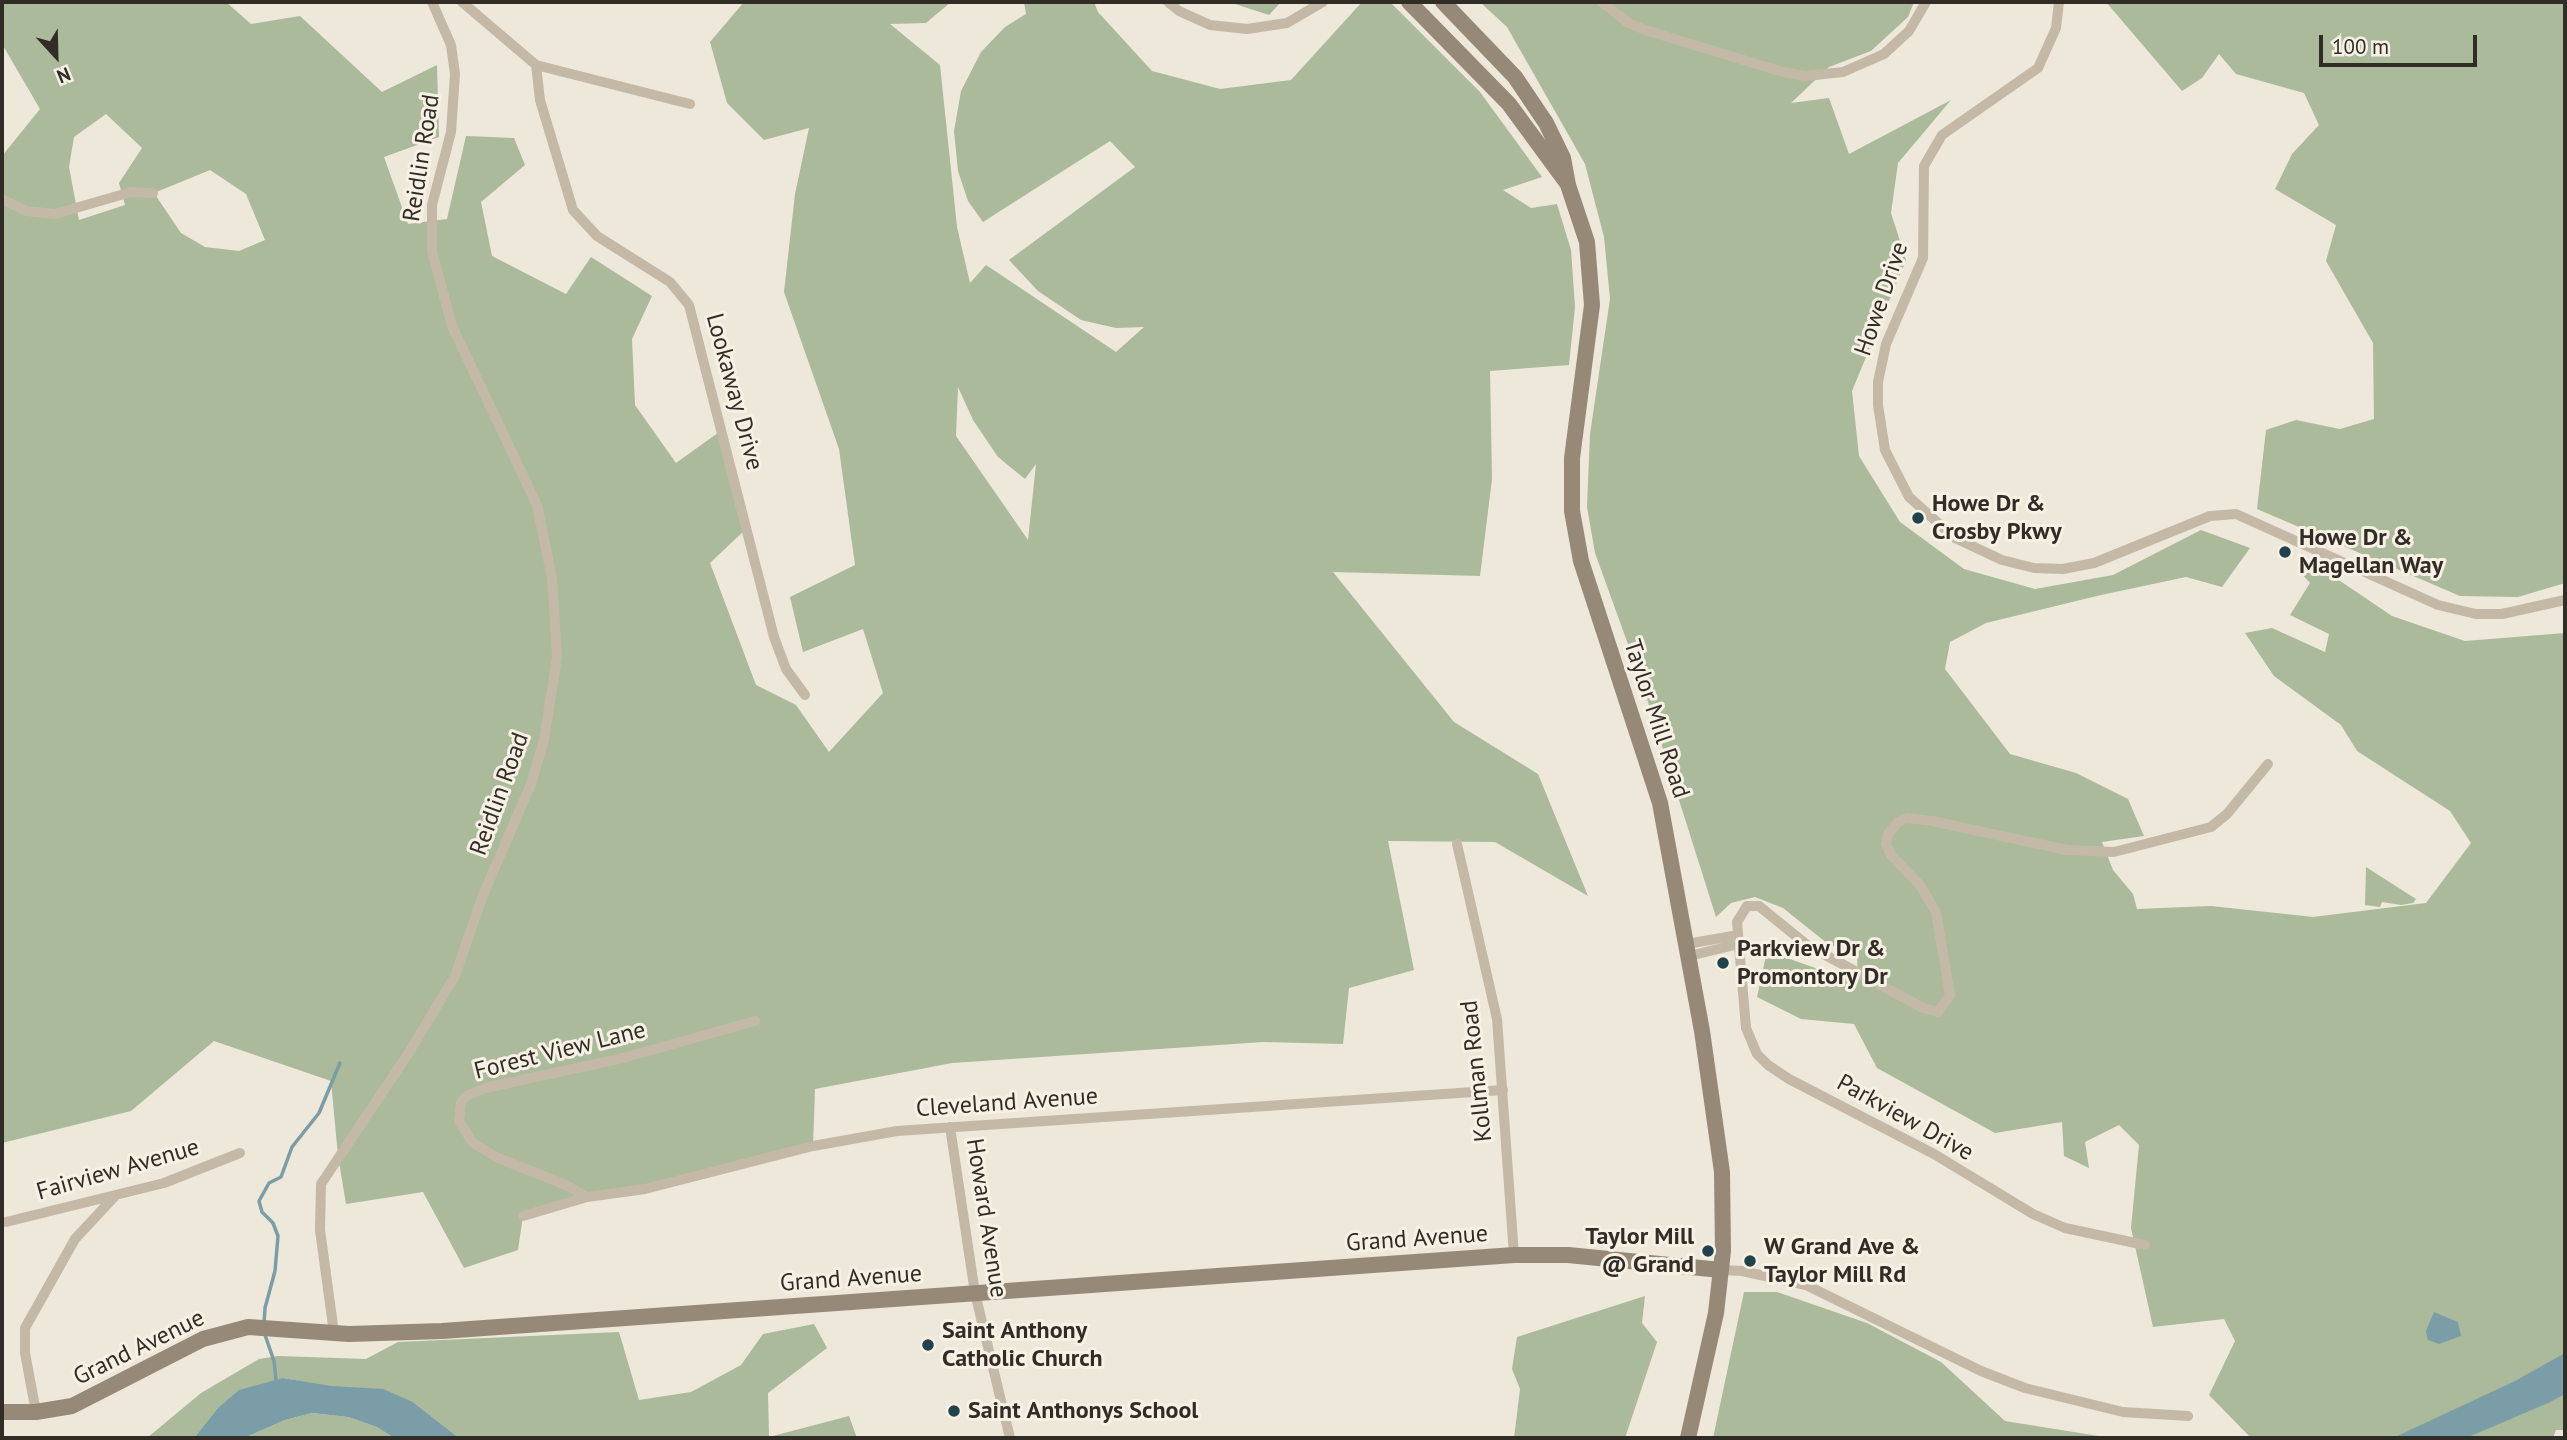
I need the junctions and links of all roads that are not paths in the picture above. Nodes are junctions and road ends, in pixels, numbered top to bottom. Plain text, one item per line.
1 (432, 2) edge
2 (461, 2) edge
3 (1168, 2) edge
4 (1323, 2) edge
5 (1409, 2) edge
6 (1443, 2) edge
7 (1602, 2) edge
8 (1926, 2) edge
9 (2059, 2) edge
10 (536, 65) junction
11 (691, 104) dead end
12 (1568, 185) junction
13 (153, 193) dead end
14 (2, 198) edge
15 (2565, 600) edge
16 (805, 695) dead end
17 (2268, 764) dead end
18 (1457, 844) dead end
19 (1738, 940) junction
20 (1688, 950) junction
21 (755, 1021) dead end
22 (1503, 1090) junction
23 (950, 1128) junction
24 (240, 1153) dead end
25 (115, 1196) junction
26 (587, 1197) junction
27 (523, 1216) dead end
28 (6, 1222) dead end
29 (2145, 1245) dead end
30 (1514, 1255) junction
31 (1721, 1270) junction
32 (975, 1293) junction
33 (334, 1334) junction
34 (2, 1412) edge
35 (36, 1412) junction
36 (2188, 1416) dead end
37 (1689, 1432) edge
38 (1010, 1438) edge

1 - 33 street, Reidlin Road
2 - 10 street
3 - 4 street
5 - 12 street, Taylor Mill Road
6 - 12 street, Taylor Mill Road
7 - 8 street
9 - 15 street, Howe Drive
10 - 11 street
10 - 16 street, Lookaway Drive
12 - 20 street, Taylor Mill Road
13 - 14 street
17 - 19 street
18 - 22 street, Kollman Road
19 - 20 street
19 - 29 street, Parkview Drive
20 - 31 street, Taylor Mill Road
21 - 26 street, Forest View Lane
22 - 23 street, Cleveland Avenue
22 - 30 street, Kollman Road
23 - 26 street, Cleveland Avenue
23 - 32 street, Howard Avenue
24 - 25 street, Fairview Avenue
25 - 28 street, Fairview Avenue
25 - 35 street
26 - 27 street, Cleveland Avenue
30 - 31 street, Grand Avenue
30 - 32 street, Grand Avenue
31 - 36 street
31 - 37 street, Taylor Mill Road
32 - 33 street, Grand Avenue
32 - 38 street, Howard Avenue
33 - 35 street, Grand Avenue
34 - 35 street, Grand Avenue

